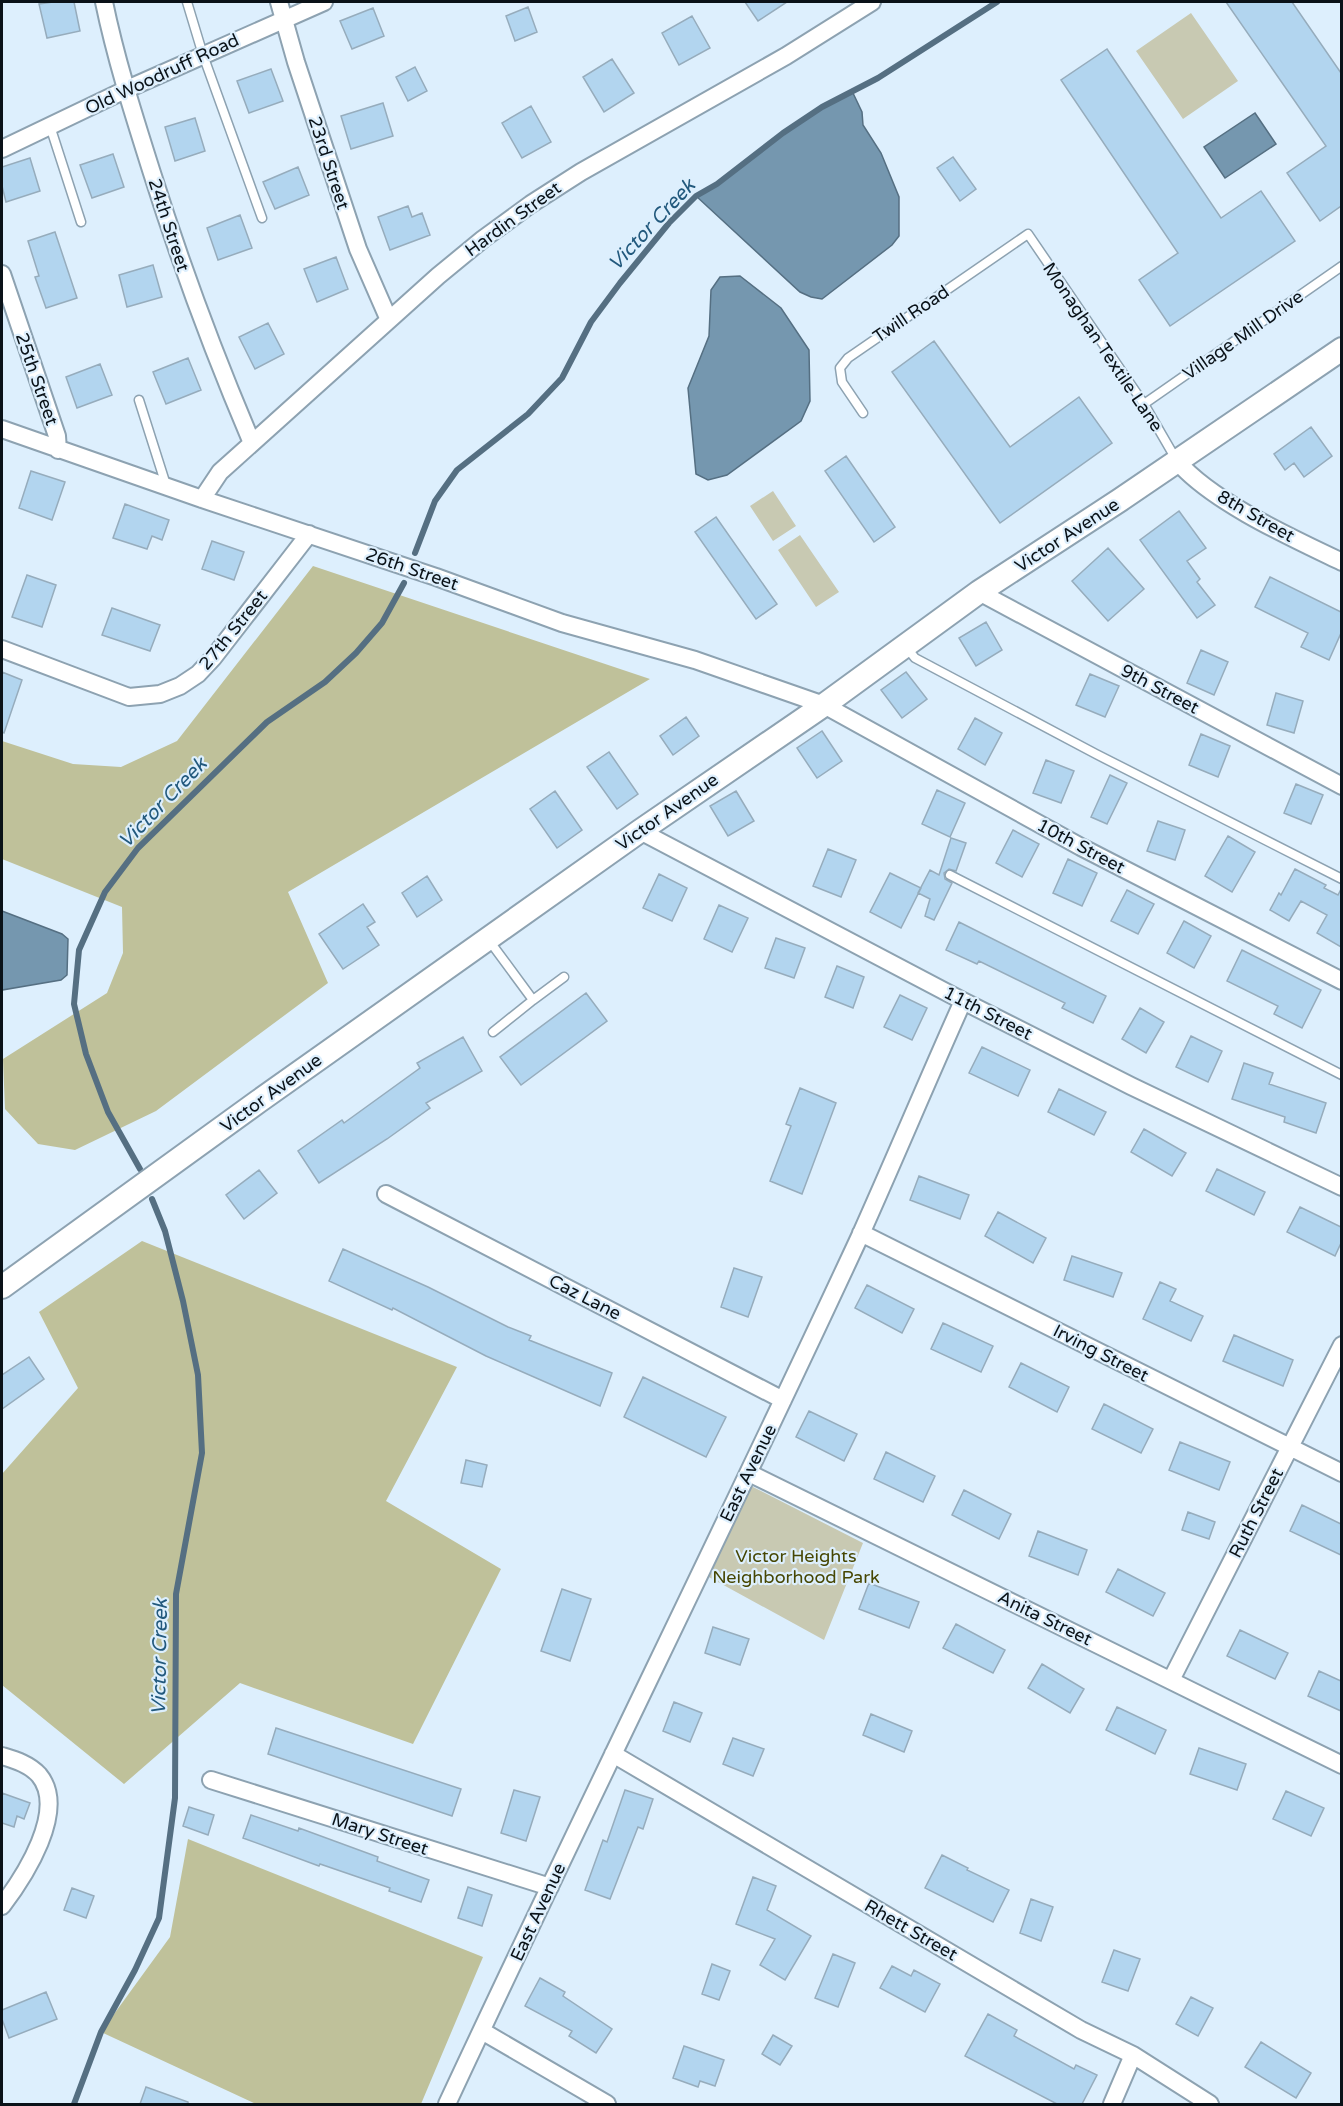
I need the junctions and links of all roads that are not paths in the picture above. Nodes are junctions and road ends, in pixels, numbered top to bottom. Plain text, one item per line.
1 (104, 2) edge
2 (187, 2) edge
3 (279, 2) edge
4 (324, 2) edge
5 (872, 2) edge
6 (283, 19) junction
7 (203, 55) junction
8 (125, 90) junction
9 (50, 126) junction
10 (2, 149) edge
11 (262, 218) dead end
12 (81, 222) dead end
13 (1028, 234) joint
14 (1341, 266) edge
15 (2, 274) edge
16 (389, 320) junction
17 (1341, 349) edge
18 (139, 400) dead end
19 (1144, 404) junction
20 (863, 413) dead end
21 (2, 429) edge
22 (252, 443) junction
23 (58, 450) junction
24 (1177, 461) junction
25 (167, 487) junction
26 (202, 499) junction
27 (309, 534) junction
28 (1341, 562) edge
29 (980, 592) junction
30 (905, 646) junction
31 (2, 649) edge
32 (824, 705) junction
33 (1341, 786) edge
34 (640, 831) junction
35 (950, 876) dead end
36 (1341, 879) edge
37 (488, 939) junction
38 (564, 977) dead end
39 (1341, 981) edge
40 (532, 1000) junction
41 (963, 1000) junction
42 (493, 1032) dead end
43 (1341, 1075) edge
44 (1341, 1187) edge
45 (386, 1194) dead end
46 (861, 1233) junction
47 (2, 1287) edge
48 (1341, 1345) edge
49 (783, 1400) junction
50 (1289, 1448) junction
51 (748, 1473) junction
52 (1341, 1473) edge
53 (1171, 1680) junction
54 (613, 1754) junction
55 (2, 1756) edge
56 (1341, 1765) edge
57 (211, 1780) dead end
58 (550, 1887) junction
59 (2, 1906) edge
60 (482, 2031) junction
61 (1133, 2055) junction
62 (447, 2104) edge
63 (607, 2104) edge
64 (1112, 2104) edge
65 (1210, 2104) edge

1 - 8 street, 24th Street
2 - 7 lane
3 - 6 street, 23rd Street
4 - 6 street, Old Woodruff Road
5 - 16 street, Hardin Street
6 - 7 street, Old Woodruff Road
6 - 16 street, 23rd Street
7 - 8 street, Old Woodruff Road
7 - 11 lane
8 - 9 street, Old Woodruff Road
8 - 22 street, 24th Street
9 - 10 street, Old Woodruff Road
9 - 12 lane
13 - 19 lane, Monaghan Textile Lane
13 - 20 lane, Twill Road
14 - 19 lane, Village Mill Drive
15 - 23 street, 25th Street
16 - 22 street, Hardin Street
17 - 24 street, Victor Avenue
18 - 25 lane
19 - 24 lane, Monaghan Textile Lane
21 - 23 street, 26th Street
22 - 26 street, Hardin Street
23 - 25 street, 26th Street
24 - 28 street, 8th Street
24 - 29 street, Victor Avenue
25 - 26 street, 26th Street
26 - 27 street, 26th Street
27 - 31 street, 27th Street
27 - 32 street, 26th Street
29 - 30 street, Victor Avenue
29 - 33 street, 9th Street
30 - 32 street, Victor Avenue
30 - 36 lane
32 - 34 street, Victor Avenue
32 - 39 street, 10th Street
34 - 37 street, Victor Avenue
34 - 41 street, 11th Street
35 - 43 lane
37 - 40 lane
37 - 47 street, Victor Avenue
38 - 40 lane
40 - 42 lane
41 - 44 street, 11th Street
41 - 46 street, East Avenue
45 - 49 street, Caz Lane
46 - 49 street, East Avenue
46 - 50 street, Irving Street
48 - 50 street, Ruth Street
49 - 51 street, East Avenue
50 - 52 street, Irving Street
50 - 53 street, Ruth Street
51 - 53 street, Anita Street
51 - 54 street, East Avenue
53 - 56 street, Anita Street
54 - 58 street, East Avenue
54 - 61 street, Rhett Street
55 - 59 street
57 - 58 street, Mary Street
58 - 60 street, East Avenue
60 - 62 street, East Avenue
60 - 63 street
61 - 64 street
61 - 65 street, Rhett Street

